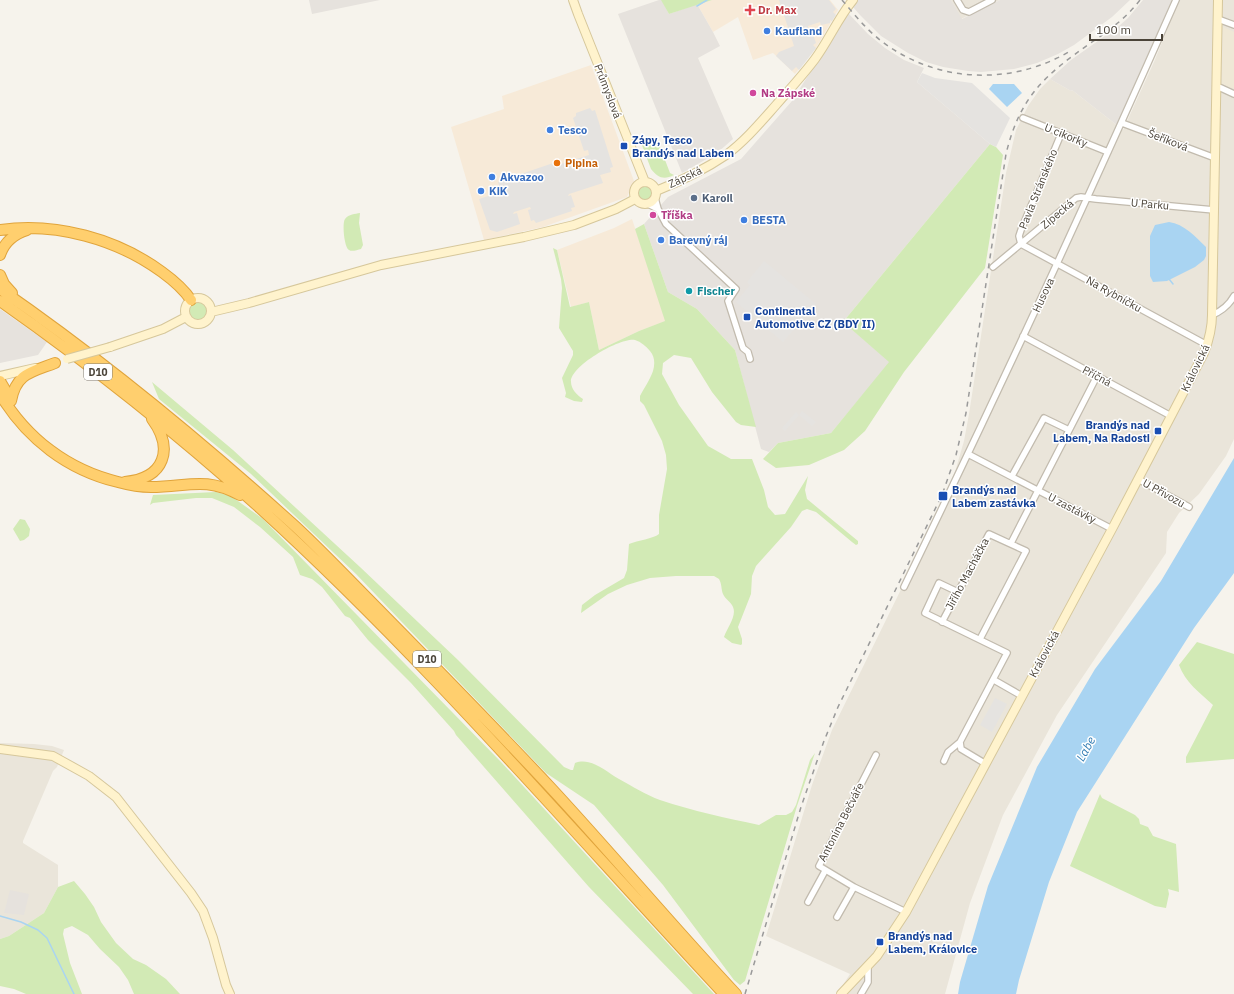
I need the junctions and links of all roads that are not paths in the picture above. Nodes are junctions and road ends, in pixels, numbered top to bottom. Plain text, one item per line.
1 (573, 0) edge
2 (853, 0) edge
3 (957, 0) edge
4 (992, 0) edge
5 (1176, 0) edge
6 (1218, 0) edge
7 (1218, 19) junction
8 (1234, 25) edge
9 (1217, 87) junction
10 (1234, 94) edge
11 (1023, 118) dead end
12 (1122, 123) junction
13 (1061, 134) junction
14 (1108, 152) junction
15 (1215, 158) junction
16 (645, 182) junction
17 (656, 194) junction
18 (1086, 198) junction
19 (635, 199) junction
20 (648, 204) junction
21 (658, 209) junction
22 (1214, 210) junction
23 (34, 228) junction
24 (0, 230) edge
25 (1021, 244) junction
26 (0, 255) edge
27 (1057, 264) junction
28 (993, 267) dead end
29 (0, 275) edge
30 (0, 289) edge
31 (1234, 296) edge
32 (191, 300) junction
33 (0, 301) edge
34 (28, 308) junction
35 (211, 312) junction
36 (1212, 315) junction
37 (186, 317) junction
38 (1023, 336) junction
39 (1207, 345) junction
40 (750, 359) dead end
41 (55, 363) junction
42 (0, 376) edge
43 (1097, 376) junction
44 (0, 381) edge
45 (0, 394) edge
46 (12, 400) junction
47 (0, 404) edge
48 (138, 404) junction
49 (14, 415) junction
50 (1171, 416) junction
51 (25, 427) junction
52 (1068, 430) junction
53 (968, 454) junction
54 (1012, 476) junction
55 (1138, 479) junction
56 (116, 481) junction
57 (1038, 489) junction
58 (1189, 507) dead end
59 (261, 509) junction
60 (1112, 529) junction
61 (1011, 543) junction
62 (904, 587) dead end
63 (958, 592) junction
64 (942, 622) junction
65 (980, 639) junction
66 (994, 680) junction
67 (1022, 696) junction
68 (960, 742) junction
69 (0, 749) edge
70 (876, 755) dead end
71 (944, 760) dead end
72 (986, 764) junction
73 (825, 871) junction
74 (854, 887) junction
75 (808, 902) dead end
76 (906, 912) junction
77 (837, 917) dead end
78 (868, 967) junction
79 (230, 994) edge
80 (724, 994) edge
81 (736, 994) edge
82 (841, 994) edge
83 (861, 994) edge

1 - 16 main road, Průmyslová
2 - 17 main road, Zápská
3 - 4 street
5 - 12 street, Husova
6 - 7 main road, Královická
7 - 8 street
7 - 9 main road, Královická
9 - 10 street
9 - 15 main road, Královická
11 - 13 street, U cikorky
12 - 14 street, Husova
12 - 15 street, Šeříková
13 - 14 street, U cikorky
13 - 25 street, Pavla Stránského
14 - 18 street, Husova
15 - 22 main road, Královická
16 - 17 main road
16 - 19 main road
17 - 20 main road
17 - 21 street
18 - 22 street, U Parku
18 - 25 street, Zípecká
18 - 27 street, Husova
19 - 20 main road
19 - 35 main road
20 - 21 street
21 - 40 street
22 - 36 main road, Královická
23 - 24 highway
23 - 26 highway
23 - 32 highway
25 - 27 street, Na Rybníčku
25 - 28 street, Zípecká
27 - 38 street, Husova
27 - 39 street, Na Rybníčku
29 - 34 highway
30 - 34 highway, D10
31 - 36 street
32 - 35 main road
32 - 37 main road
33 - 48 highway, D10
34 - 81 highway, D10
35 - 37 main road
36 - 39 main road, Královická
37 - 41 main road, bridge
38 - 43 street, Příčná
38 - 53 street, Husova
39 - 50 main road, Královická
41 - 42 main road
41 - 46 highway
43 - 50 street, Příčná
43 - 52 street
44 - 46 highway
45 - 49 highway
46 - 51 highway
47 - 49 highway
48 - 56 highway
48 - 59 highway, D10
49 - 51 highway
50 - 55 main road, Královická
51 - 56 highway
52 - 54 street
52 - 57 street
53 - 54 street, U zastávky
53 - 62 street, Husova
54 - 57 street, U zastávky
55 - 58 street, U Přívozu
55 - 60 main road, Královická
56 - 59 highway
57 - 60 street, U zastávky
57 - 61 street
59 - 80 highway, D10
60 - 67 main road, Královická
61 - 63 street, Jiřího Macháčka
61 - 65 street, Jiřího Macháčka
63 - 64 street, Jiřího Macháčka
63 - 64 street
64 - 65 street, Jiřího Macháčka
65 - 66 street, Jiřího Macháčka
66 - 67 street
66 - 68 street
67 - 72 main road, Královická
68 - 71 street
68 - 72 street
69 - 79 main road
70 - 73 street, Antonína Bečváře
72 - 76 main road, Královická
73 - 74 street, Antonína Bečváře
73 - 75 street
74 - 76 street, Antonína Bečváře
74 - 77 street
76 - 78 main road, Královická
78 - 82 main road, Královická
78 - 83 street, Královická

